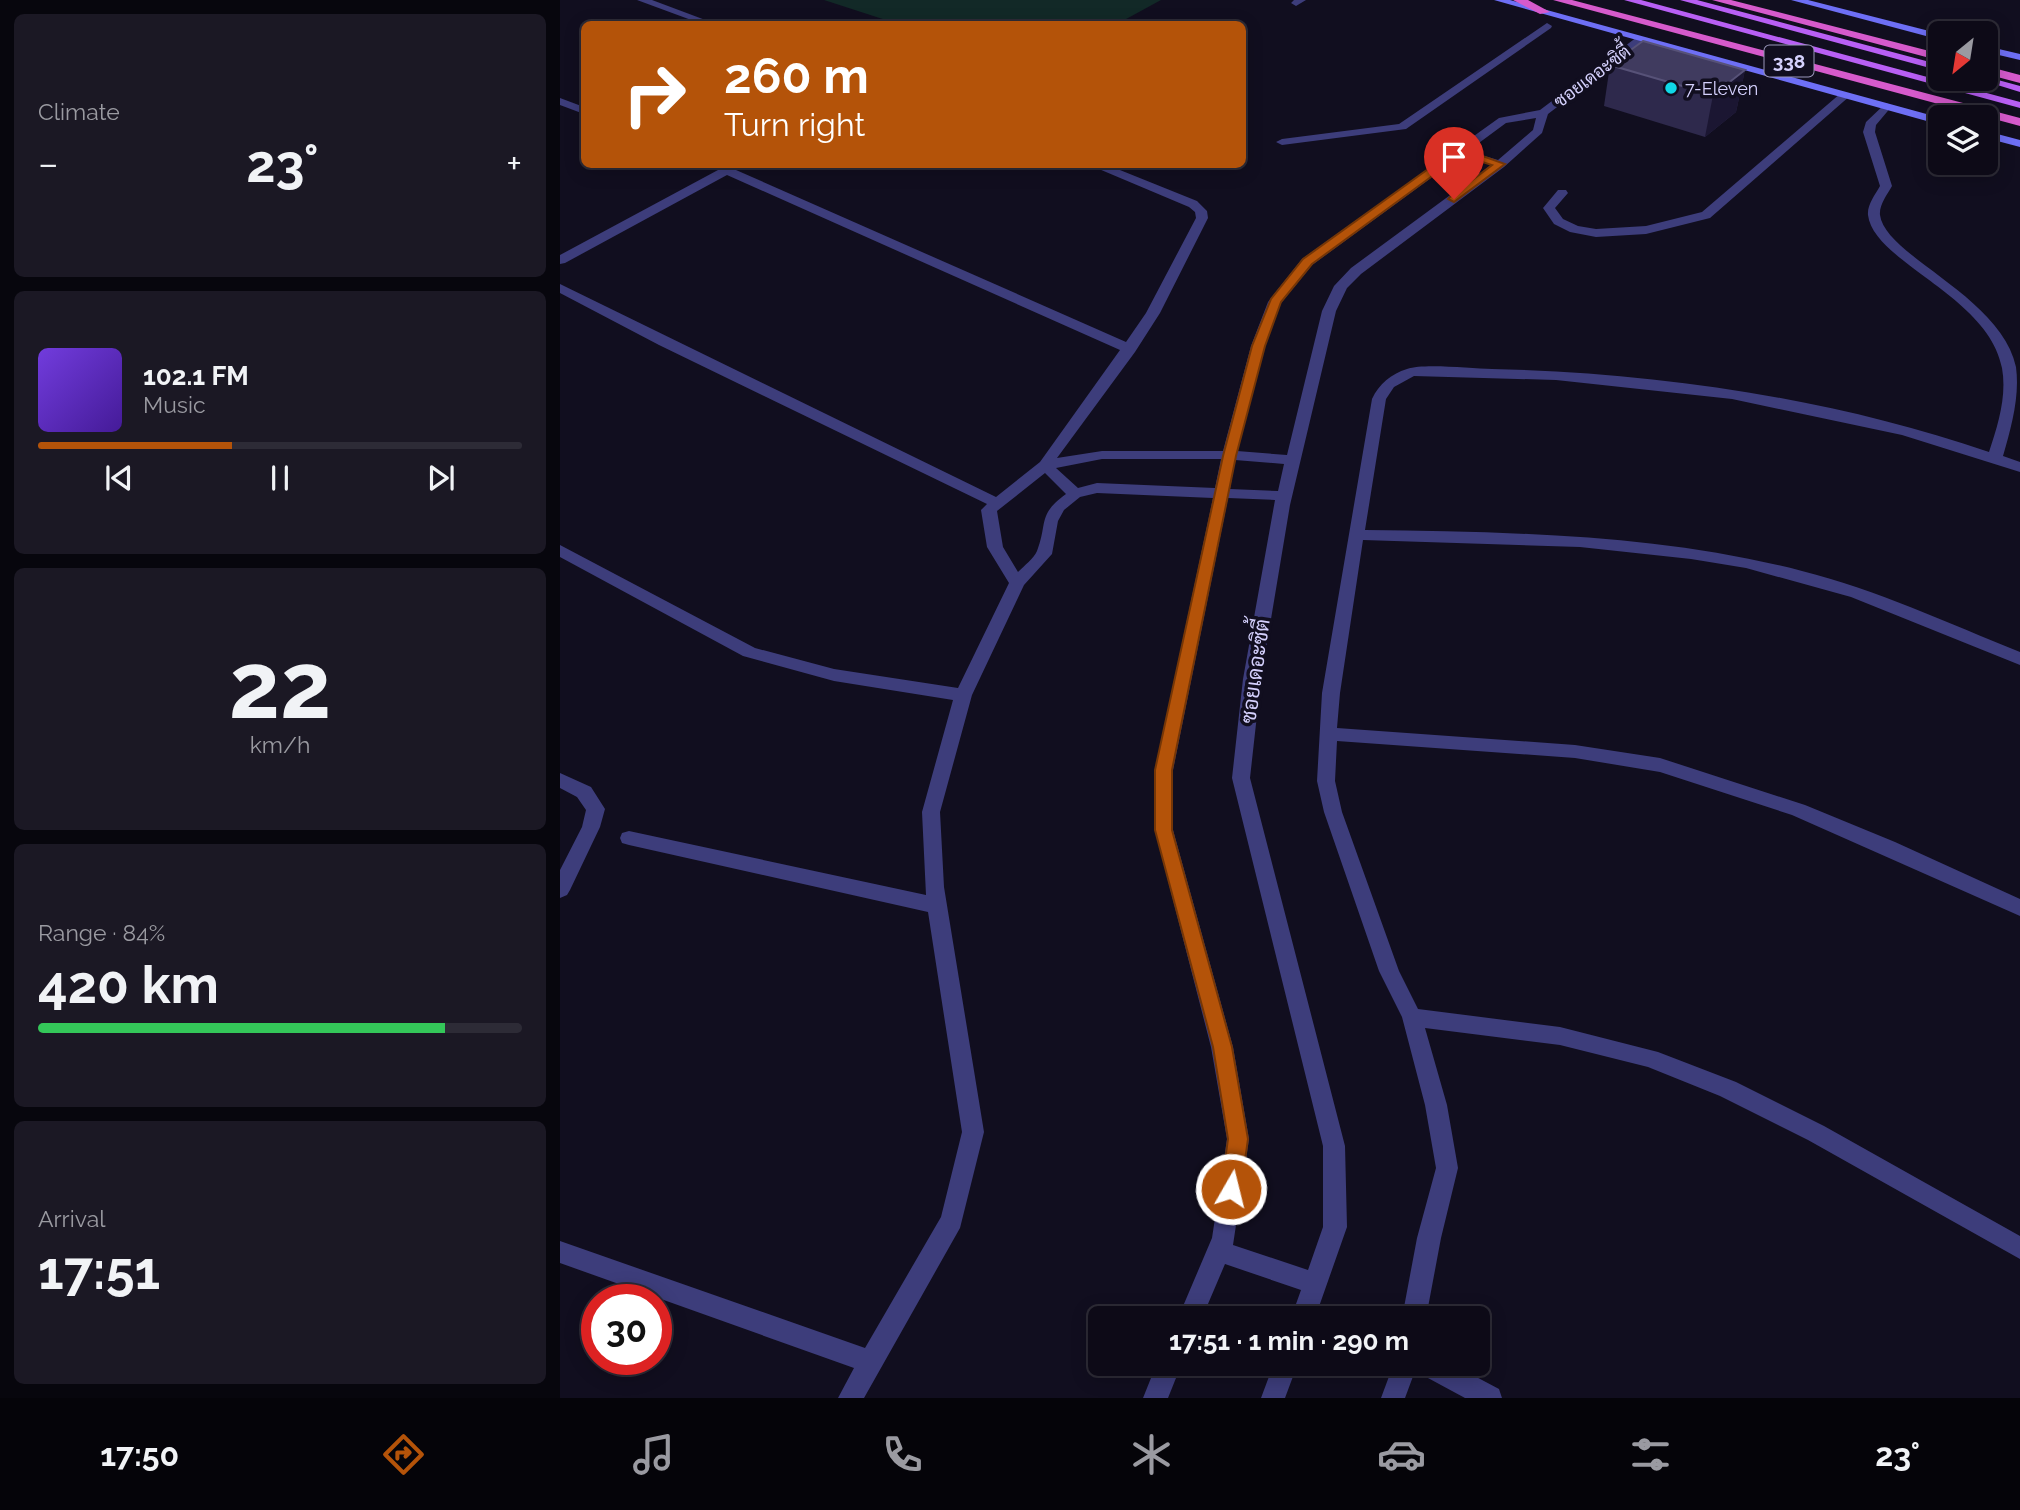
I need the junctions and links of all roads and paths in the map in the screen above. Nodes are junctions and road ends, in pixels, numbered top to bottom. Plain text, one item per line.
1 (642, 0) edge
2 (1499, 0) edge
3 (1519, 0) edge
4 (1559, 0) edge
5 (1629, 0) edge
6 (1685, 0) edge
7 (1718, 0) edge
8 (1797, 0) edge
9 (1544, 12) junction
10 (702, 21) edge
11 (1547, 26) dead end
12 (1928, 34) edge
13 (1641, 39) junction
14 (1998, 51) edge
15 (1928, 55) edge
16 (2020, 57) edge
17 (1928, 65) edge
18 (1998, 73) edge
19 (2020, 79) edge
20 (1998, 83) edge
21 (2020, 89) edge
22 (1845, 95) junction
23 (560, 101) edge
24 (2020, 105) edge
25 (1886, 106) junction
26 (581, 110) edge
27 (1543, 113) junction
28 (1928, 118) edge
29 (2020, 122) edge
30 (1998, 138) edge
31 (1282, 142) dead end
32 (2020, 144) edge
33 (1460, 152) junction
34 (1500, 164) junction
35 (731, 168) edge
36 (735, 168) edge
37 (1103, 168) edge
38 (1562, 192) dead end
39 (560, 260) edge
40 (560, 288) edge
41 (1129, 349) junction
42 (1229, 456) junction
43 (1995, 458) junction
44 (1291, 460) junction
45 (1045, 465) junction
46 (2020, 467) edge
47 (1222, 492) junction
48 (1074, 494) junction
49 (1285, 496) junction
50 (995, 502) junction
51 (1356, 535) junction
52 (560, 551) edge
53 (1017, 583) junction
54 (2020, 659) edge
55 (963, 695) junction
56 (1328, 734) junction
57 (560, 780) edge
58 (629, 838) dead end
59 (560, 890) edge
60 (938, 906) junction
61 (2020, 908) edge
62 (1412, 1017) junction
63 (2020, 1248) edge
64 (1219, 1251) junction
65 (560, 1252) edge
66 (1315, 1284) junction
67 (1195, 1306) edge
68 (1307, 1306) edge
69 (1415, 1306) edge
70 (871, 1362) junction
71 (1164, 1376) edge
72 (1281, 1376) edge
73 (1401, 1376) edge
74 (1449, 1376) edge
75 (850, 1398) edge
76 (1155, 1398) edge
77 (1273, 1398) edge
78 (1393, 1398) edge
79 (1490, 1398) edge

1 - 10 street
2 - 9 main road, 338
3 - 9 highway
4 - 29 highway, 338
5 - 24 main road, 338
6 - 17 main road, 338
7 - 15 highway, 338
8 - 12 main road
9 - 13 main road, 338
11 - 31 street
13 - 22 main road, 338
13 - 27 street, ซอยเดอะซิตี้
14 - 16 main road
18 - 19 highway
20 - 21 main road
22 - 25 main road, 338
22 - 38 street
23 - 26 street
25 - 28 main road, 338
25 - 43 street
27 - 33 street, ซอยเดอะซิตี้
27 - 34 street, ซอยเดอะซิตี้
30 - 32 main road
33 - 34 street
33 - 42 street, ซอยเดอะซิตี้
34 - 44 street, ซอยเดอะซิตี้
35 - 39 street
36 - 41 street
37 - 41 street
40 - 50 street
41 - 45 street
42 - 44 street
42 - 45 street
42 - 47 street, ซอยเดอะซิตี้
43 - 46 street
43 - 51 street
44 - 49 street, ซอยเดอะซิตี้
45 - 48 street
45 - 50 street
47 - 48 street
47 - 49 street
47 - 64 street, ซอยเดอะซิตี้
48 - 53 street
49 - 66 street, ซอยเดอะซิตี้
50 - 53 street
51 - 54 street
51 - 56 street
52 - 55 street
53 - 55 street
55 - 60 street
56 - 61 street
56 - 62 street
57 - 59 street
58 - 60 street
60 - 70 street
62 - 63 street
62 - 69 street
64 - 66 street
64 - 67 street, ซอยเดอะซิตี้
65 - 70 street
66 - 68 street, ซอยเดอะซิตี้
70 - 75 street
71 - 76 street
72 - 77 street
73 - 78 street
74 - 79 street

